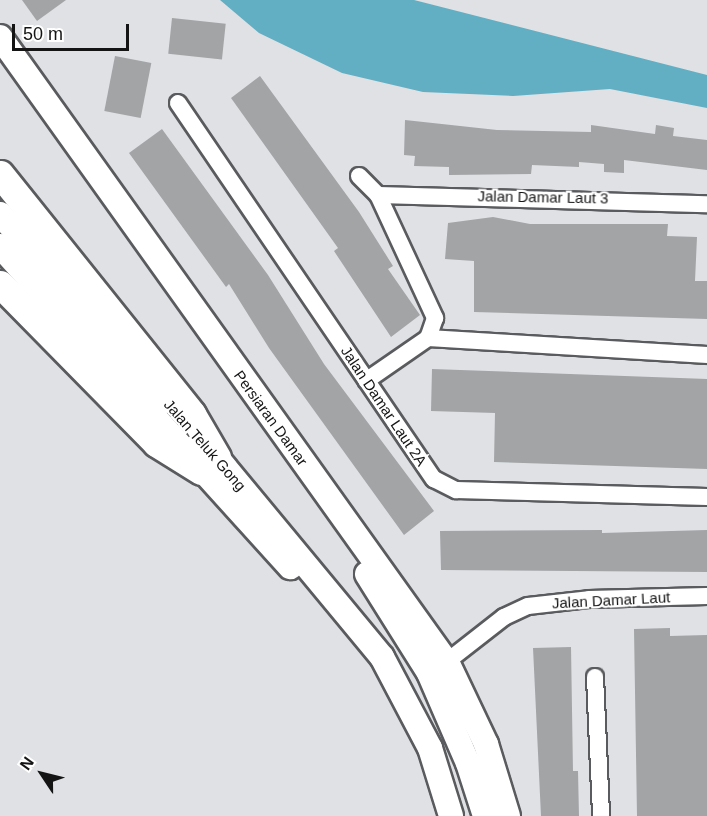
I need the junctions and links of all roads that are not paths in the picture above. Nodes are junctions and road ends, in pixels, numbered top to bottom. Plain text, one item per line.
1 (0, 37) edge
2 (0, 63) edge
3 (178, 104) dead end
4 (0, 174) edge
5 (359, 176) dead end
6 (378, 195) junction
7 (707, 204) edge
8 (0, 214) edge
9 (13, 251) edge
10 (0, 284) edge
11 (428, 338) junction
12 (707, 355) edge
13 (366, 381) junction
14 (209, 464) junction
15 (707, 497) edge
16 (707, 596) edge
17 (438, 668) junction
18 (595, 677) dead end
19 (451, 816) edge
20 (485, 816) edge
21 (508, 816) edge
22 (602, 816) edge

1 - 17 street, Persiaran Damar
2 - 17 street, Persiaran Damar
3 - 13 street, Jalan Damar Laut 2A
4 - 14 main road
5 - 6 street
6 - 7 street, Jalan Damar Laut 3
6 - 11 street
8 - 9 street, Jalan Teluk Gong
9 - 14 street, Jalan Teluk Gong
10 - 14 main road
11 - 12 street
11 - 13 street
13 - 15 street, Jalan Damar Laut 2A
14 - 19 street, Jalan Teluk Gong
16 - 17 street, Jalan Damar Laut
17 - 20 street, Persiaran Damar
17 - 21 street, Persiaran Damar
18 - 22 street

